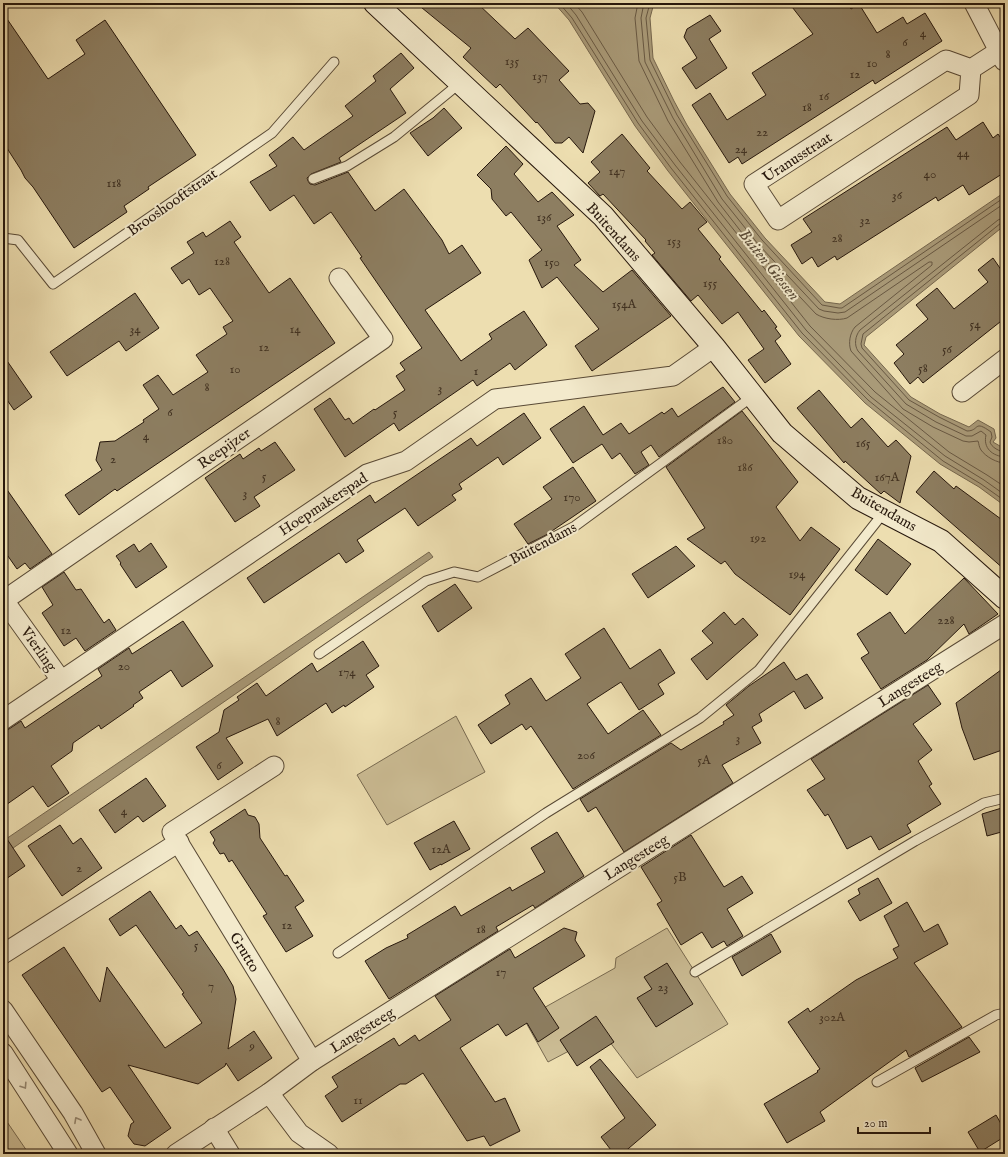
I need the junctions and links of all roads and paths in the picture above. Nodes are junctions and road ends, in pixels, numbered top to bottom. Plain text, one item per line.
1 (375, 3) edge
2 (974, 3) edge
3 (1002, 57) edge
4 (334, 62) dead end
5 (971, 69) junction
6 (460, 83) junction
7 (313, 179) dead end
8 (3, 238) edge
9 (339, 278) dead end
10 (714, 347) junction
11 (1005, 359) edge
12 (962, 392) dead end
13 (753, 396) junction
14 (885, 511) junction
15 (1005, 598) edge
16 (3, 600) edge
17 (1005, 624) edge
18 (319, 654) dead end
19 (61, 680) junction
20 (3, 720) edge
21 (274, 766) dead end
22 (1005, 798) edge
23 (179, 842) junction
24 (338, 953) dead end
25 (3, 954) edge
26 (695, 972) dead end
27 (3, 1010) edge
28 (1005, 1013) edge
29 (3, 1053) edge
30 (312, 1061) junction
31 (877, 1082) dead end
32 (269, 1093) junction
33 (214, 1128) junction
34 (68, 1154) edge
35 (96, 1154) edge
36 (176, 1154) edge
37 (230, 1154) edge
38 (330, 1154) edge

1 - 6 street, Buitendams
2 - 3 street
3 - 5 street
4 - 8 lane, Brooshooftstraat
5 - 5 street, Uranusstraat
6 - 7 lane
6 - 10 street, Buitendams
9 - 16 street, Reepijzer
10 - 13 street, Buitendams
10 - 19 street, Hoepmakerspad
11 - 12 street
13 - 14 street, Buitendams
13 - 18 lane, Buitendams
14 - 15 street, Buitendams
14 - 24 lane
16 - 19 street, Vierling
17 - 30 street, Langesteeg
19 - 20 street, Hoepmakerspad
21 - 23 street, Grutto
22 - 26 lane
23 - 25 street
23 - 30 street, Grutto
35 -> 27 street
28 - 31 lane
29 -> 34 street
30 - 32 street, Langesteeg
32 - 33 street
32 - 38 street
33 - 36 street
33 - 37 street

